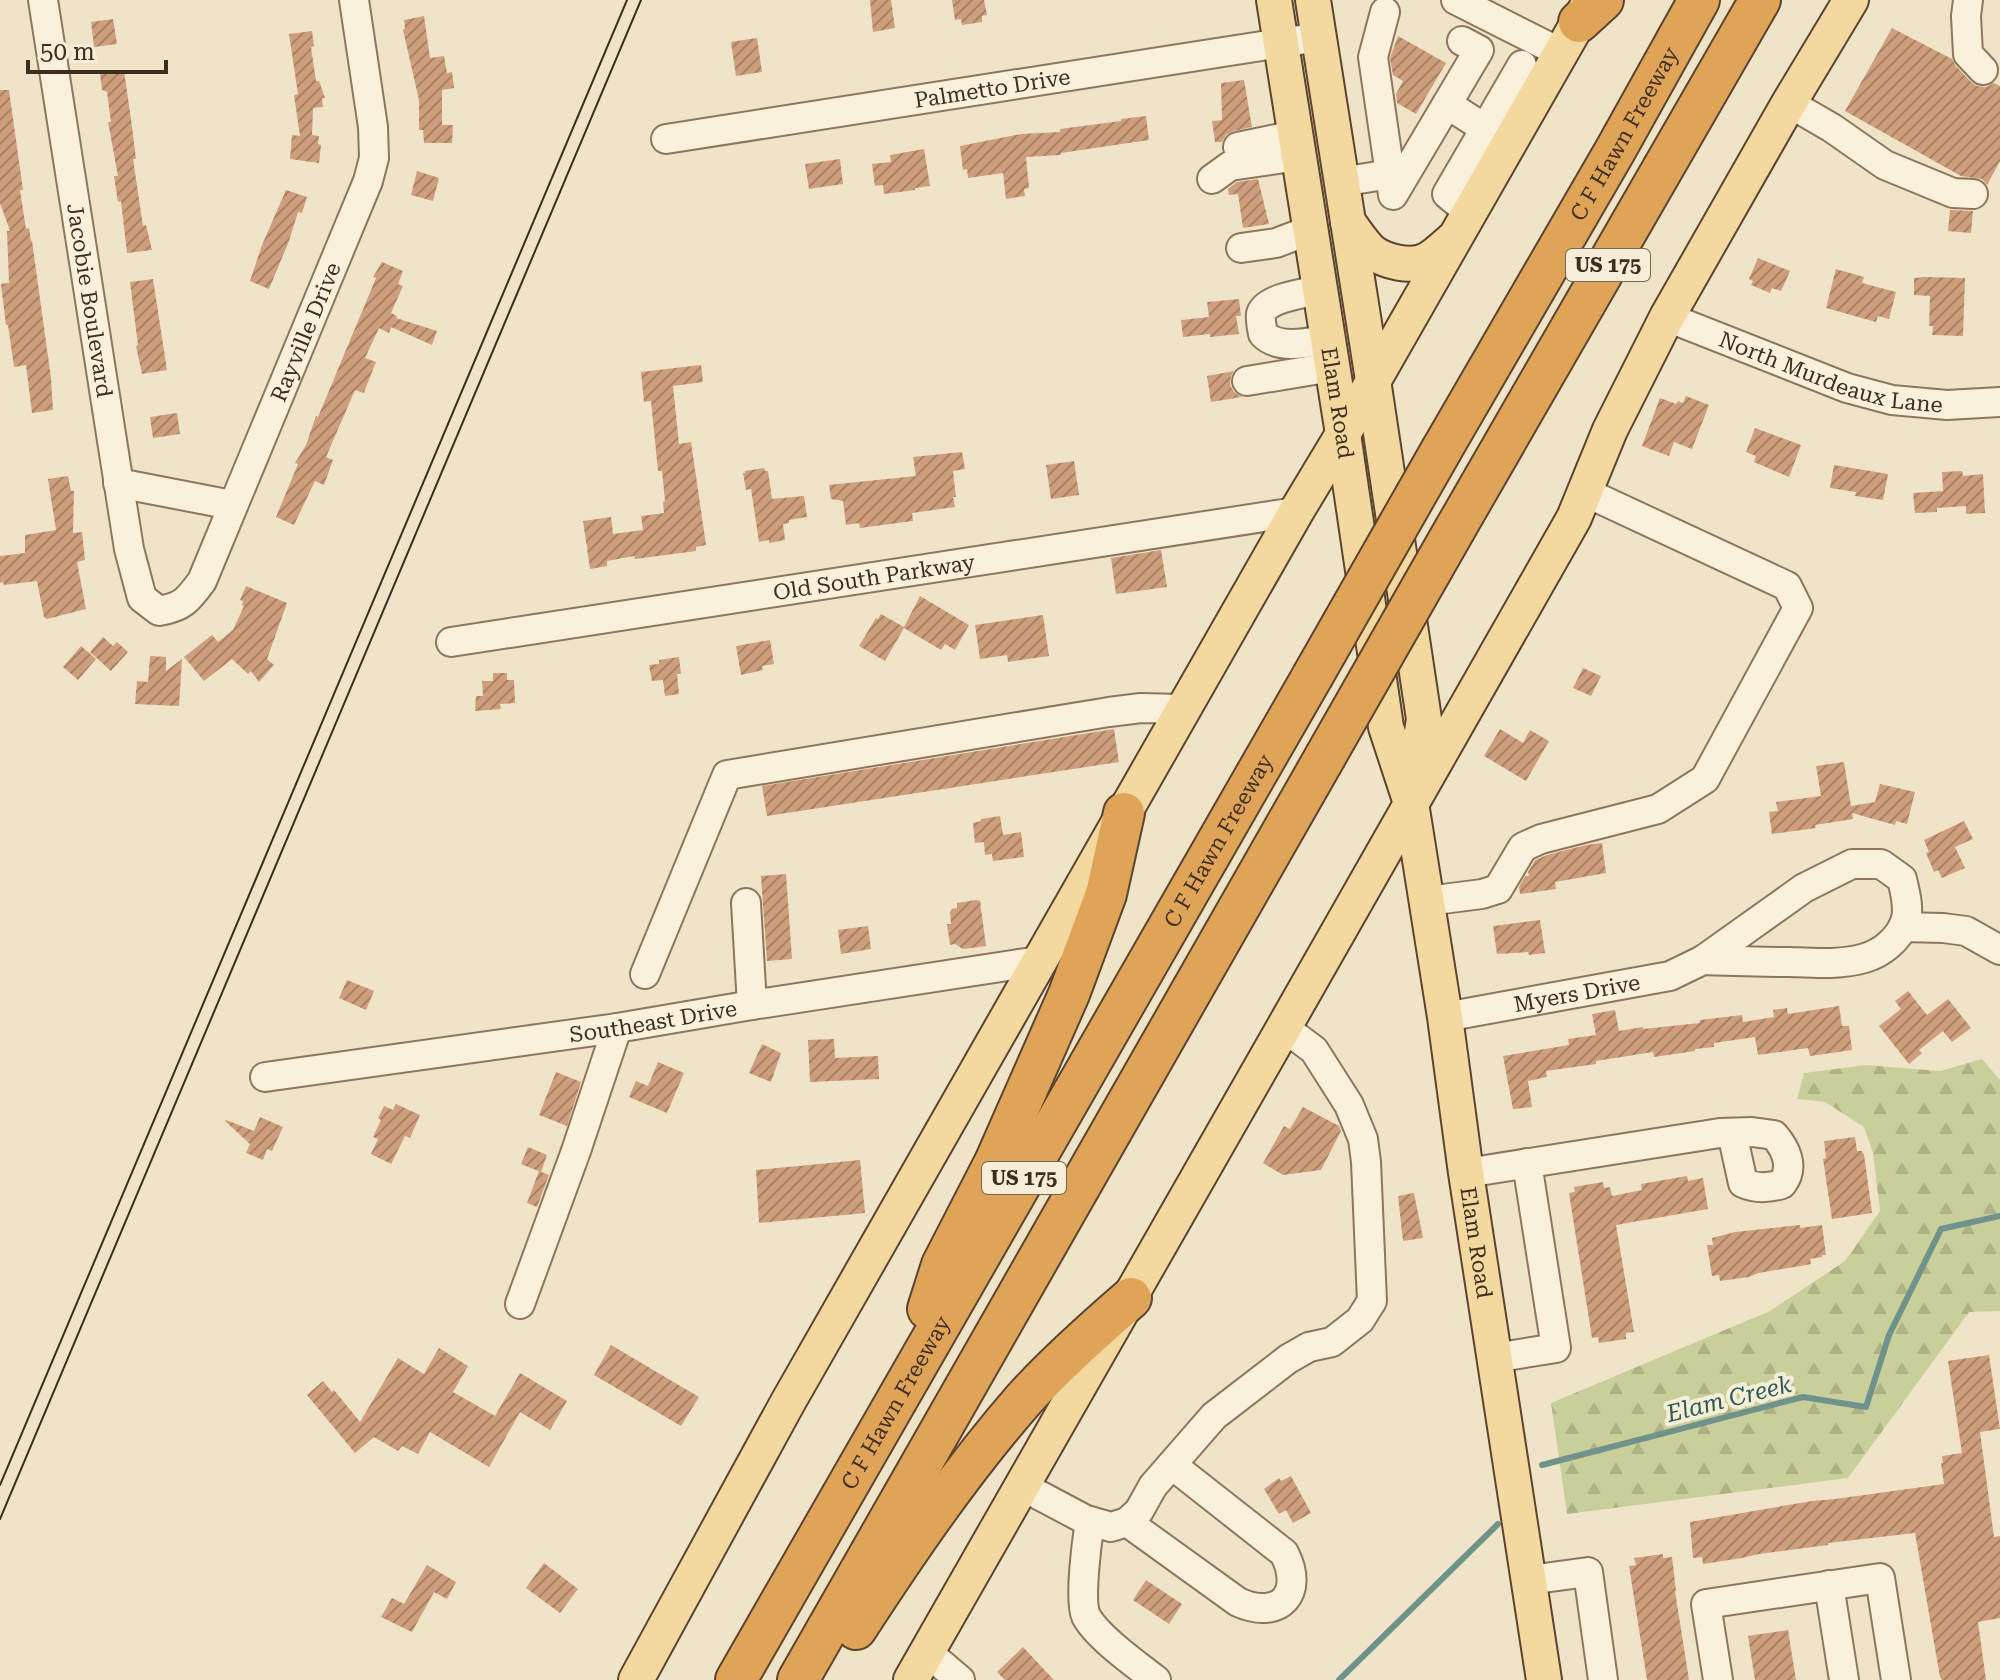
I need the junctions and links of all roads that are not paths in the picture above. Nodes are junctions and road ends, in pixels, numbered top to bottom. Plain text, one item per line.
1 (43, 0) edge
2 (354, 0) edge
3 (1274, 0) edge
4 (1313, 0) edge
5 (1456, 0) edge
6 (1699, 0) edge
7 (1760, 0) edge
8 (1851, 0) edge
9 (1968, 0) edge
10 (1385, 12) dead end
11 (1583, 19) edge
12 (1319, 37) junction
13 (1462, 41) dead end
14 (1280, 44) junction
15 (1522, 65) dead end
16 (1992, 75) edge
17 (1789, 103) junction
18 (1447, 104) junction
19 (1496, 136) junction
20 (666, 139) dead end
21 (1297, 146) junction
22 (1238, 147) dead end
23 (1390, 174) junction
24 (1212, 179) dead end
25 (1341, 182) junction
26 (1973, 194) dead end
27 (1348, 222) junction
28 (1460, 226) junction
29 (1310, 233) junction
30 (1241, 248) dead end
31 (1320, 290) junction
32 (1667, 317) junction
33 (1330, 353) junction
34 (1373, 380) junction
35 (1247, 381) dead end
36 (2000, 402) edge
37 (1343, 434) junction
38 (118, 483) junction
39 (1585, 492) junction
40 (232, 505) junction
41 (1296, 512) junction
42 (142, 598) joint
43 (451, 642) dead end
44 (1183, 709) junction
45 (1411, 803) junction
46 (1124, 813) junction
47 (1427, 901) junction
48 (746, 903) dead end
49 (1903, 927) junction
50 (2000, 950) edge
51 (1703, 960) junction
52 (1039, 961) junction
53 (645, 974) dead end
54 (752, 1005) junction
55 (1445, 1017) junction
56 (1283, 1027) junction
57 (617, 1028) junction
58 (265, 1077) dead end
59 (1732, 1133) dead end
60 (1527, 1163) junction
61 (1466, 1173) junction
62 (1131, 1298) junction
63 (520, 1304) dead end
64 (1494, 1358) junction
65 (903, 1389) junction
66 (1172, 1465) junction
67 (1022, 1486) junction
68 (1090, 1521) junction
69 (1127, 1522) junction
70 (1529, 1580) junction
71 (1829, 1585) junction
72 (919, 1666) edge
73 (636, 1680) edge
74 (736, 1680) edge
75 (798, 1680) edge
76 (821, 1680) edge
77 (960, 1680) edge
78 (1156, 1680) edge
79 (1544, 1680) edge
80 (1603, 1680) edge
81 (1718, 1680) edge
82 (1844, 1680) edge
83 (1896, 1680) edge

1 - 38 street, Jacobie Boulevard
2 - 40 street, Rayville Drive
3 - 14 main road, Elam Road
4 - 12 main road, Elam Road
5 - 11 street
6 - 65 highway, C F Hawn Freeway / US 175, bridge
7 - 75 highway, US 175, bridge
8 - 17 main road
9 - 16 street
10 - 23 street
11 - 19 main road
12 - 14 street, Palmetto Drive
12 - 25 main road, Elam Road
13 - 18 street
14 - 20 street, Palmetto Drive
14 - 21 main road, Elam Road
15 - 19 street
17 - 26 street
17 - 32 main road
18 - 19 street
18 - 23 street
19 - 28 main road
21 - 22 street
21 - 24 street
21 - 29 main road, Elam Road
23 - 25 street
25 - 27 main road, Elam Road
27 - 28 main road
27 - 34 main road, Elam Road
28 - 34 main road
29 - 30 street
29 - 31 main road, Elam Road
31 - 33 main road, Elam Road
31 - 33 street
32 - 36 street, North Murdeaux Lane
32 - 39 main road
33 - 35 street
33 - 37 main road, Elam Road
34 - 37 main road
34 - 45 main road, Elam Road
37 - 41 main road
37 - 45 main road, Elam Road
38 - 40 street
38 - 42 street, Jacobie Boulevard
39 - 45 main road
39 - 47 street
40 - 42 street, Rayville Drive
41 - 43 street, Old South Parkway
41 - 44 main road
44 - 46 main road
44 - 53 street
45 - 47 main road, Elam Road
45 - 56 main road
46 - 52 main road
46 - 65 highway
47 - 55 main road, Elam Road
48 - 54 street
49 - 50 street
49 - 51 street
49 - 51 street, Myers Drive
51 - 55 street, Myers Drive
52 - 54 street, Southeast Drive
52 - 73 main road
54 - 57 street, Southeast Drive
55 - 61 main road, Elam Road
56 - 62 main road
56 - 66 street
57 - 58 street, Southeast Drive
57 - 63 street
59 - 60 street
60 - 61 street
60 - 64 street
61 - 64 main road, Elam Road
62 - 67 main road
62 - 76 highway
64 - 70 main road, Elam Road
65 - 74 highway, C F Hawn Freeway / US 175
66 - 69 street
66 - 69 street
67 - 68 street
67 - 72 main road
68 - 69 street
68 - 78 street
70 - 79 main road, Elam Road
70 - 80 street
71 - 81 street
71 - 82 street
71 - 83 street
72 - 77 street

